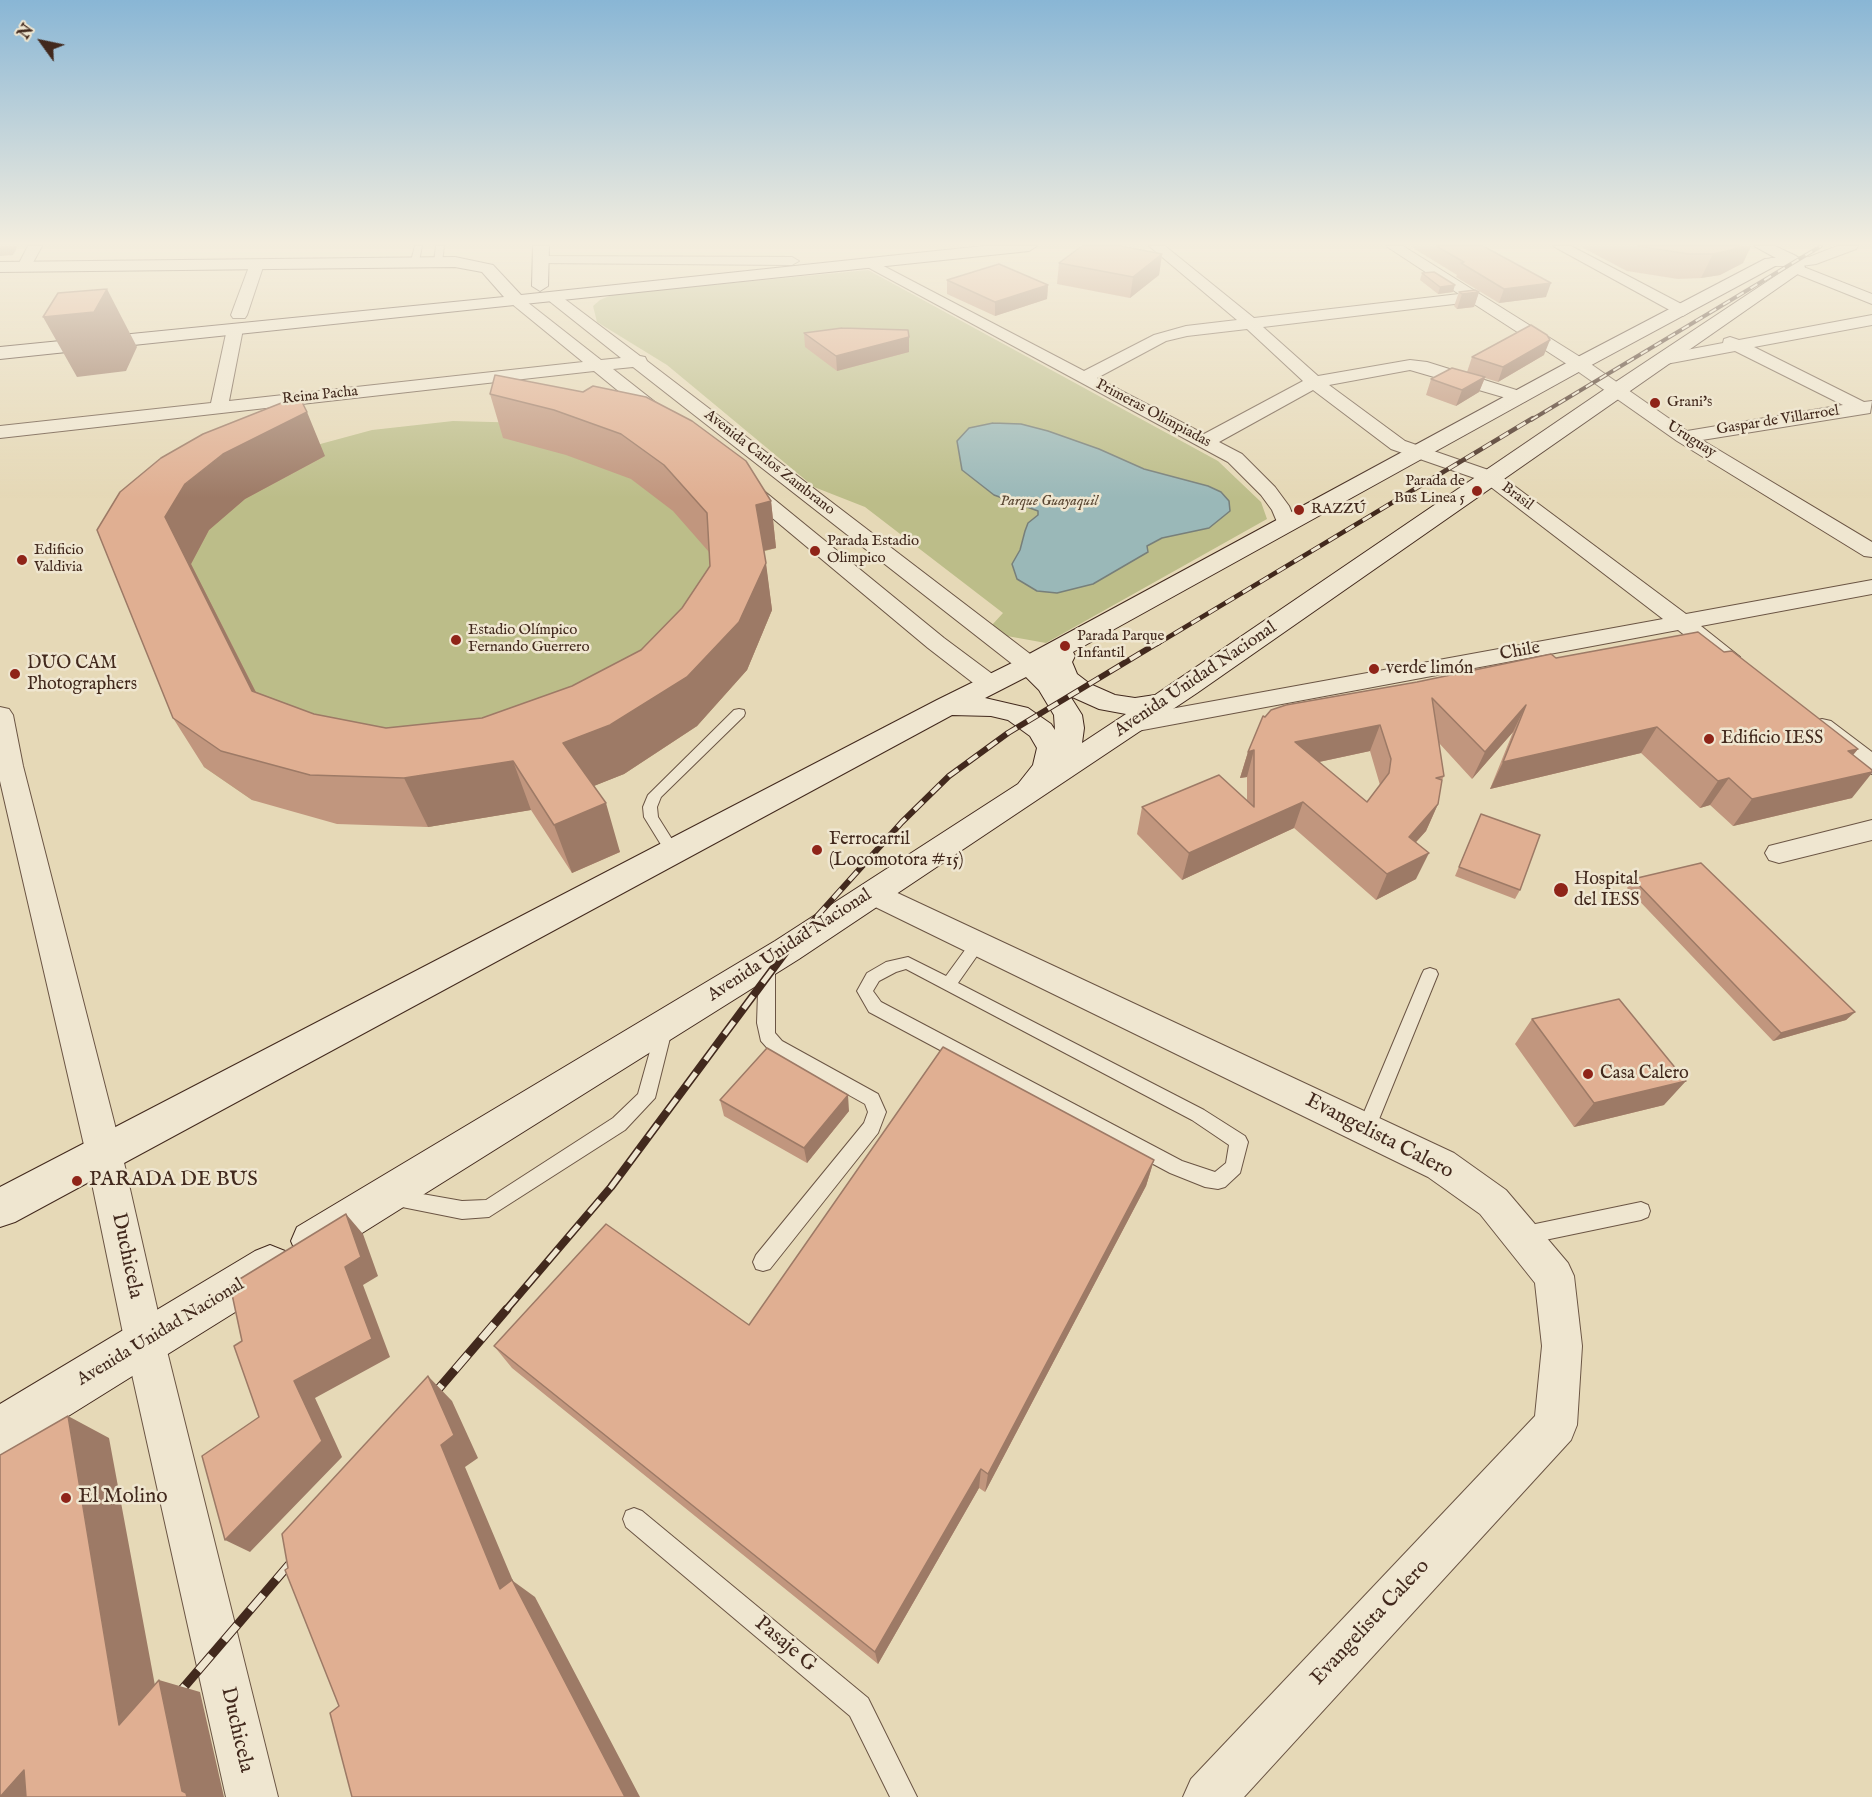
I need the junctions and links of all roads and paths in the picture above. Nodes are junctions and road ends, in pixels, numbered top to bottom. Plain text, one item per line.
1 (127, 330) edge
2 (177, 330) edge
3 (235, 330) edge
4 (555, 330) edge
5 (597, 330) edge
6 (993, 330) edge
7 (1197, 330) edge
8 (1257, 330) edge
9 (1527, 330) edge
10 (1667, 330) edge
11 (1687, 330) edge
12 (1711, 330) edge
13 (1820, 330) edge
14 (0, 339) edge
15 (1735, 346) junction
16 (0, 353) edge
17 (1666, 358) junction
18 (639, 362) junction
19 (1579, 364) junction
20 (600, 365) junction
21 (1084, 378) junction
22 (1314, 382) junction
23 (1616, 391) junction
24 (1520, 398) junction
25 (219, 408) junction
26 (1868, 409) edge
27 (0, 432) edge
28 (681, 432) edge
29 (1684, 437) junction
30 (1206, 441) junction
31 (1420, 453) junction
32 (726, 469) edge
33 (1490, 477) junction
34 (1287, 525) junction
35 (1872, 551) edge
36 (1872, 587) edge
37 (1682, 622) junction
38 (1065, 646) junction
39 (1029, 665) junction
40 (1749, 672) edge
41 (990, 684) junction
42 (1162, 703) junction
43 (947, 706) junction
44 (739, 713) dead end
45 (0, 715) edge
46 (1068, 715) junction
47 (1806, 715) edge
48 (1132, 724) junction
49 (1872, 765) edge
50 (5, 768) edge
51 (1026, 793) junction
52 (1872, 830) edge
53 (673, 852) junction
54 (1779, 853) dead end
55 (874, 892) junction
56 (978, 943) junction
57 (767, 963) junction
58 (1430, 974) dead end
59 (948, 985) junction
60 (665, 1025) junction
61 (1366, 1129) junction
62 (103, 1153) junction
63 (385, 1197) junction
64 (0, 1208) edge
65 (1641, 1211) dead end
66 (1521, 1236) junction
67 (763, 1262) dead end
68 (145, 1343) junction
69 (0, 1431) edge
70 (634, 1519) dead end
71 (252, 1797) edge
72 (904, 1797) edge
73 (1209, 1797) edge

1 - 14 street
2 - 16 street
3 - 25 street
4 - 20 street, Avenida Carlos Zambrano
5 - 18 street, Avenida Carlos Zambrano
6 - 21 street, Primeras Olimpiadas
7 - 21 street
8 - 22 street, Brasil
9 - 19 street, Uruguay
10 - 19 street, Avenida Unidad Nacional
11 - 17 street, Avenida Unidad Nacional
12 - 15 street
13 - 15 street
15 - 17 street
15 - 26 street
17 - 23 street, Avenida Unidad Nacional
18 - 20 street, Reina Pacha
18 - 39 street, Avenida Carlos Zambrano
19 - 23 street, Uruguay
19 - 24 street, Avenida Unidad Nacional
20 - 25 street, Reina Pacha
20 - 28 street, Avenida Carlos Zambrano
21 - 30 street, Primeras Olimpiadas
22 - 24 street
22 - 30 street
22 - 31 street, Brasil
23 - 29 street, Uruguay
23 - 33 street, Avenida Unidad Nacional
24 - 31 street, Avenida Unidad Nacional
25 - 27 street, Reina Pacha
26 - 29 street, Gaspar de Villarroel
29 - 35 street, Uruguay
30 - 34 street, Primeras Olimpiadas
31 - 33 street, Brasil
31 - 34 street, Avenida Unidad Nacional
32 - 41 street, Avenida Carlos Zambrano
33 - 37 street, Brasil
33 - 42 street, Avenida Unidad Nacional
34 - 38 street, Avenida Unidad Nacional
36 - 37 street, Chile
37 - 40 street, Brasil
37 - 48 street, Chile
38 - 39 street, Avenida Unidad Nacional
38 - 42 street
39 - 41 street, Avenida Unidad Nacional
39 - 46 street
41 - 43 street, Avenida Unidad Nacional
41 - 46 street
42 - 48 street, Avenida Unidad Nacional
43 - 51 street
43 - 53 street, Avenida Unidad Nacional
44 - 53 lane
45 - 50 street, Duchicela
46 - 48 street
46 - 51 street
47 - 49 street
48 - 51 street, Avenida Unidad Nacional
50 - 62 street, Duchicela
51 - 55 street, Avenida Unidad Nacional
52 - 54 street
53 - 62 street, Avenida Unidad Nacional
55 - 56 street, Evangelista Calero
55 - 57 street, Avenida Unidad Nacional
56 - 59 lane
56 - 61 street, Evangelista Calero
57 - 60 street, Avenida Unidad Nacional
57 - 67 lane
58 - 61 lane
59 - 59 lane
60 - 63 street, Avenida Unidad Nacional
60 - 63 lane
61 - 66 street, Evangelista Calero
62 - 64 street, Avenida Unidad Nacional
62 - 68 street, Duchicela
63 - 68 street, Avenida Unidad Nacional
65 - 66 lane
66 - 73 street, Evangelista Calero
68 - 69 street, Avenida Unidad Nacional
68 - 71 street, Duchicela
70 - 72 lane, Pasaje G

